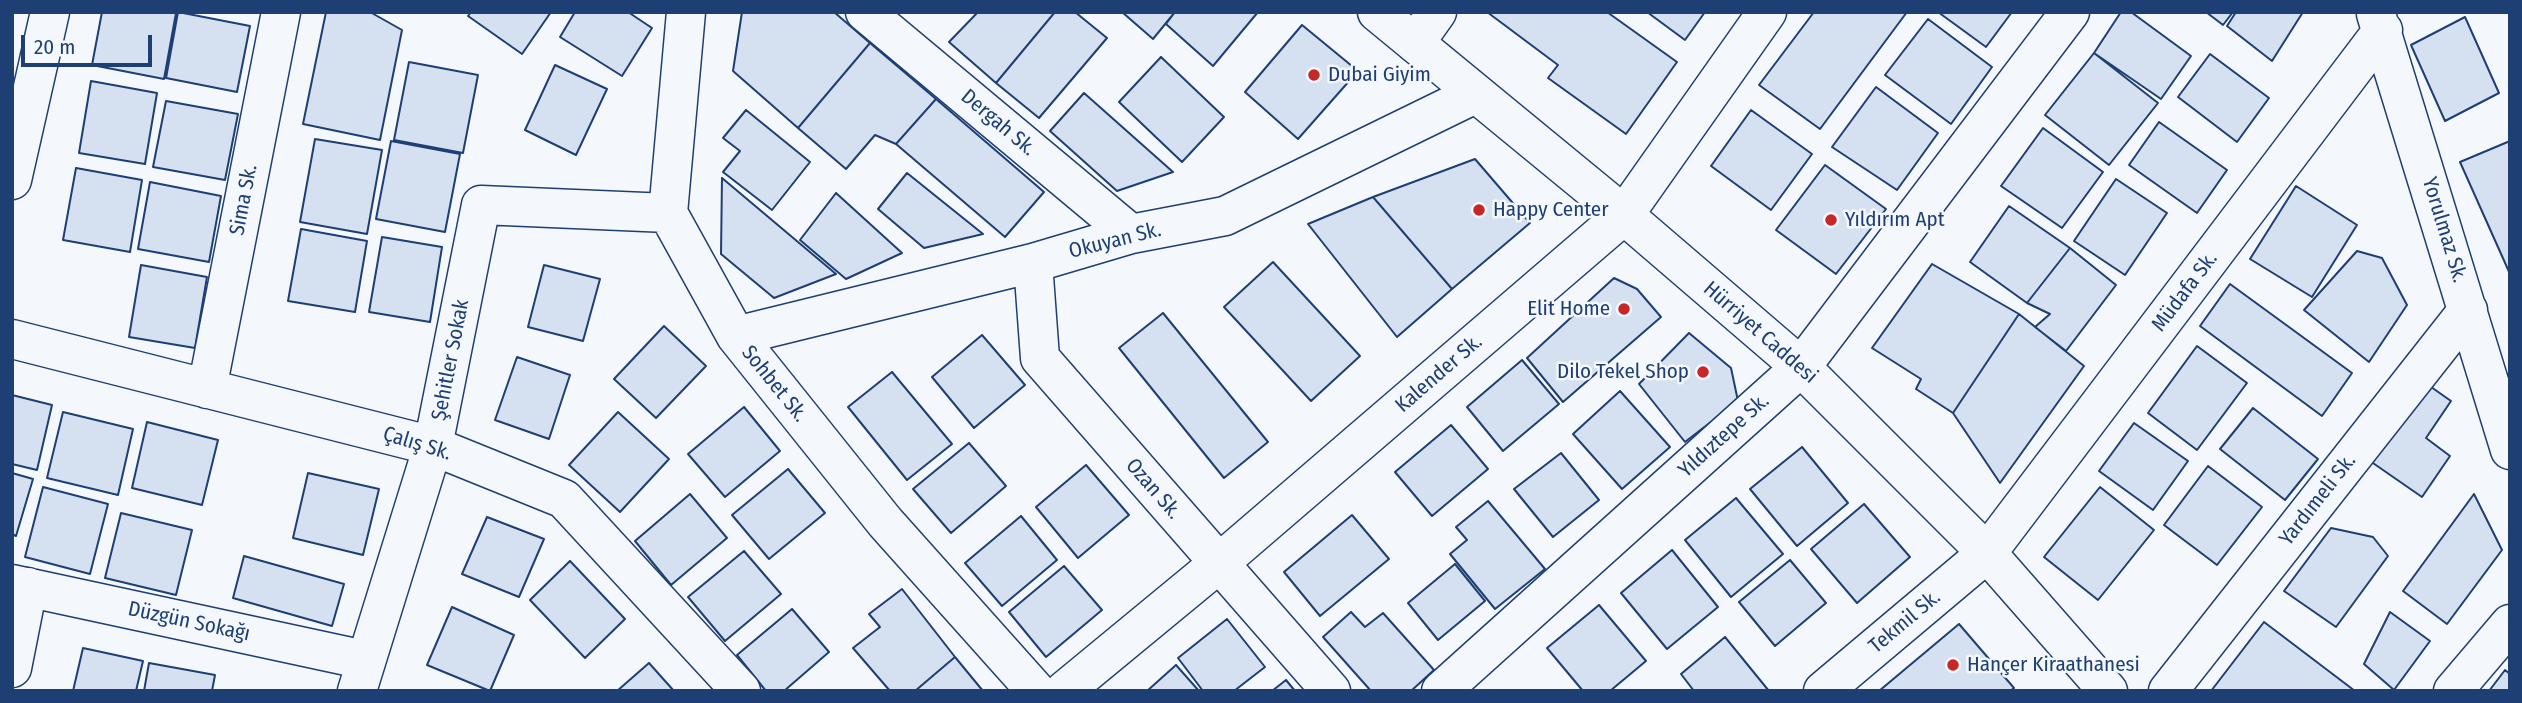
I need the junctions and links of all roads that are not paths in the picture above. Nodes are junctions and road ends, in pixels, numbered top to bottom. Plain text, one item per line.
1 (50, 12) edge
2 (281, 12) edge
3 (865, 12) edge
4 (1377, 12) edge
5 (1437, 12) edge
6 (1767, 12) edge
7 (2070, 12) edge
8 (677, 18) edge
9 (2379, 21) edge
10 (1415, 43) junction
11 (1475, 94) junction
12 (12, 180) edge
13 (668, 213) junction
14 (1624, 215) junction
15 (1131, 234) junction
16 (1033, 263) junction
17 (2468, 310) junction
18 (736, 336) junction
19 (12, 339) edge
20 (1801, 367) junction
21 (207, 388) junction
22 (433, 446) junction
23 (2510, 450) edge
24 (1987, 554) junction
25 (1218, 564) junction
26 (20, 586) edge
27 (2510, 624) edge
28 (12, 668) edge
29 (361, 675) edge
30 (741, 691) edge
31 (1036, 691) edge
32 (1064, 691) edge
33 (1331, 691) edge
34 (1441, 691) edge
35 (1823, 691) edge
36 (2108, 691) edge
37 (2168, 691) edge
38 (2453, 691) edge

1 - 12 street
2 - 21 street, Sima Sk.
3 - 15 street, Dergah Sk.
4 - 10 street, Hürriyet Caddesi
5 - 10 street
6 - 14 street, Kalender Sk.
7 - 20 street, Yıldıztepe Sk.
8 - 13 street
9 - 17 street, Yorulmaz Sk.
9 - 24 street, Müdafa Sk.
10 - 11 street, Hürriyet Caddesi
11 - 14 street, Hürriyet Caddesi
11 - 15 street, Okuyan Sk.
13 - 18 street, Sohbet Sk.
13 - 22 street, Şehitler Sokak
14 - 20 street, Hürriyet Caddesi
14 - 25 street, Kalender Sk.
15 - 16 street, Okuyan Sk.
16 - 18 street, Okuyan Sk.
16 - 25 street, Ozan Sk.
17 - 23 street, Yorulmaz Sk.
17 - 37 street, Yardımeli Sk.
18 - 31 street, Sohbet Sk.
19 - 21 street, Çalış Sk.
20 - 24 street, Hürriyet Caddesi
20 - 34 street, Yıldıztepe Sk.
21 - 22 street, Çalış Sk.
22 - 29 street, Şehitler Sokak
22 - 30 street, Çalış Sk.
24 - 35 street, Tekmil Sk.
24 - 36 street, Hürriyet Caddesi
25 - 32 street, Kalender Sk.
25 - 33 street, Ozan Sk.
26 - 28 street
26 - 29 street, Düzgün Sokağı
27 - 38 street

